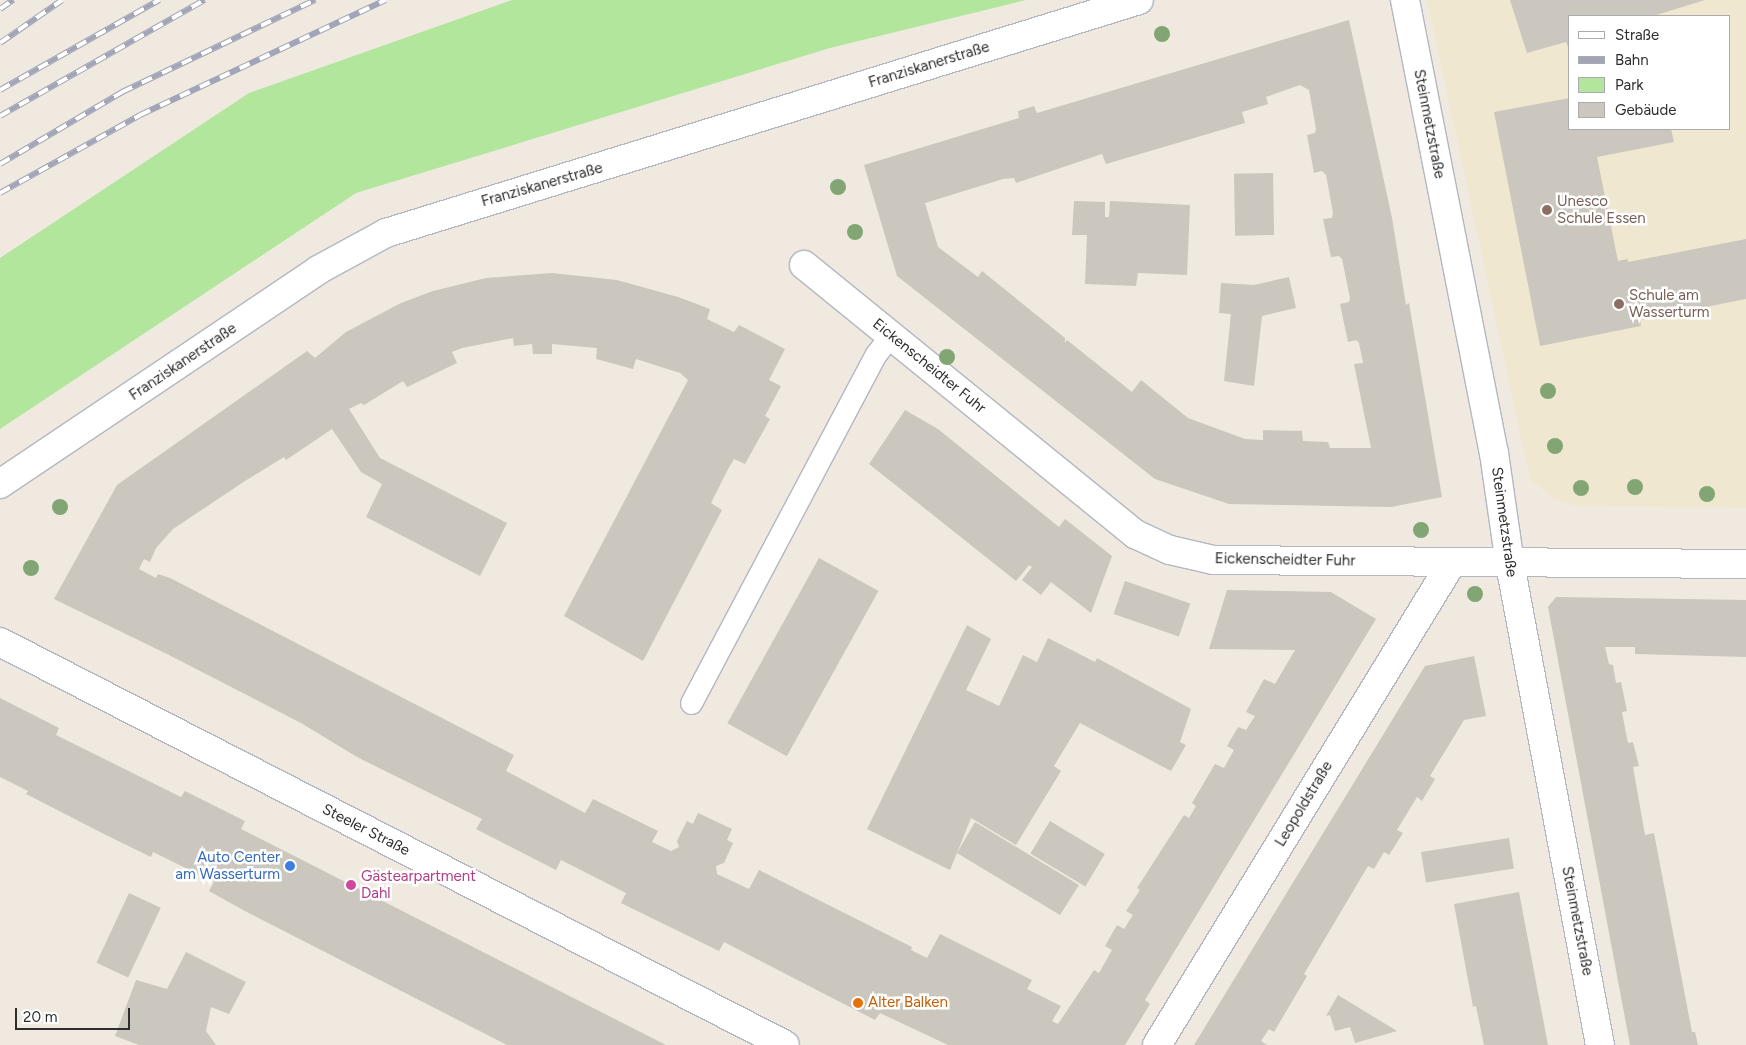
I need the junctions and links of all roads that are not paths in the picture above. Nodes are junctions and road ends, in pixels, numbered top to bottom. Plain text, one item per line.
1 (1139, 0) edge
2 (1405, 0) edge
3 (804, 265) dead end
4 (891, 335) junction
5 (0, 484) edge
6 (1452, 564) junction
7 (1510, 564) junction
8 (1746, 564) edge
9 (0, 642) edge
10 (691, 703) dead end
11 (786, 1045) edge
12 (1157, 1045) edge
13 (1600, 1045) edge

1 - 5 street, Franziskanerstraße
2 - 7 street, Steinmetzstraße
3 - 4 street, Eickenscheidter Fuhr
4 - 6 street, Eickenscheidter Fuhr
4 - 10 lane
6 - 7 street, Eickenscheidter Fuhr
6 - 12 street, Leopoldstraße
7 - 8 street, Eickenscheidter Fuhr
7 - 13 street, Steinmetzstraße
9 - 11 street, Steeler Straße

